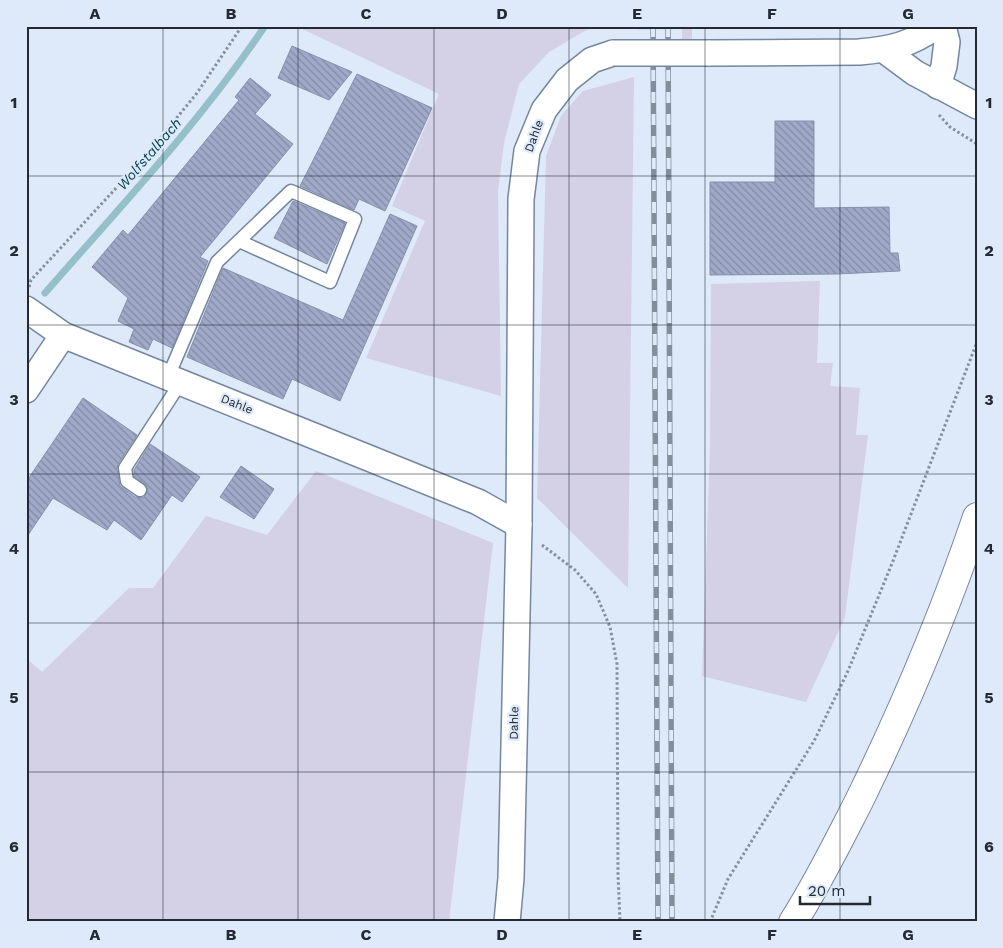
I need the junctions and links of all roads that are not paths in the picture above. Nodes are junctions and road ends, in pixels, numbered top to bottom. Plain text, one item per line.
1 (937, 26) edge
2 (943, 26) edge
3 (884, 50) junction
4 (938, 86) junction
5 (977, 106) edge
6 (238, 241) junction
7 (27, 300) edge
8 (63, 335) junction
9 (174, 379) junction
10 (26, 390) edge
11 (140, 490) dead end
12 (977, 517) edge
13 (518, 525) junction
14 (507, 922) edge
15 (793, 922) edge

1 - 3 street, Dahle
2 - 4 street
3 - 4 street
3 - 13 street, Dahle, bridge
4 - 5 street
6 - 6 lane
6 - 9 lane
7 - 8 street, Dahle
8 - 9 street, Dahle
8 - 10 street
9 - 11 lane
9 - 13 street, Dahle
12 - 15 main road
13 - 14 street, Dahle

